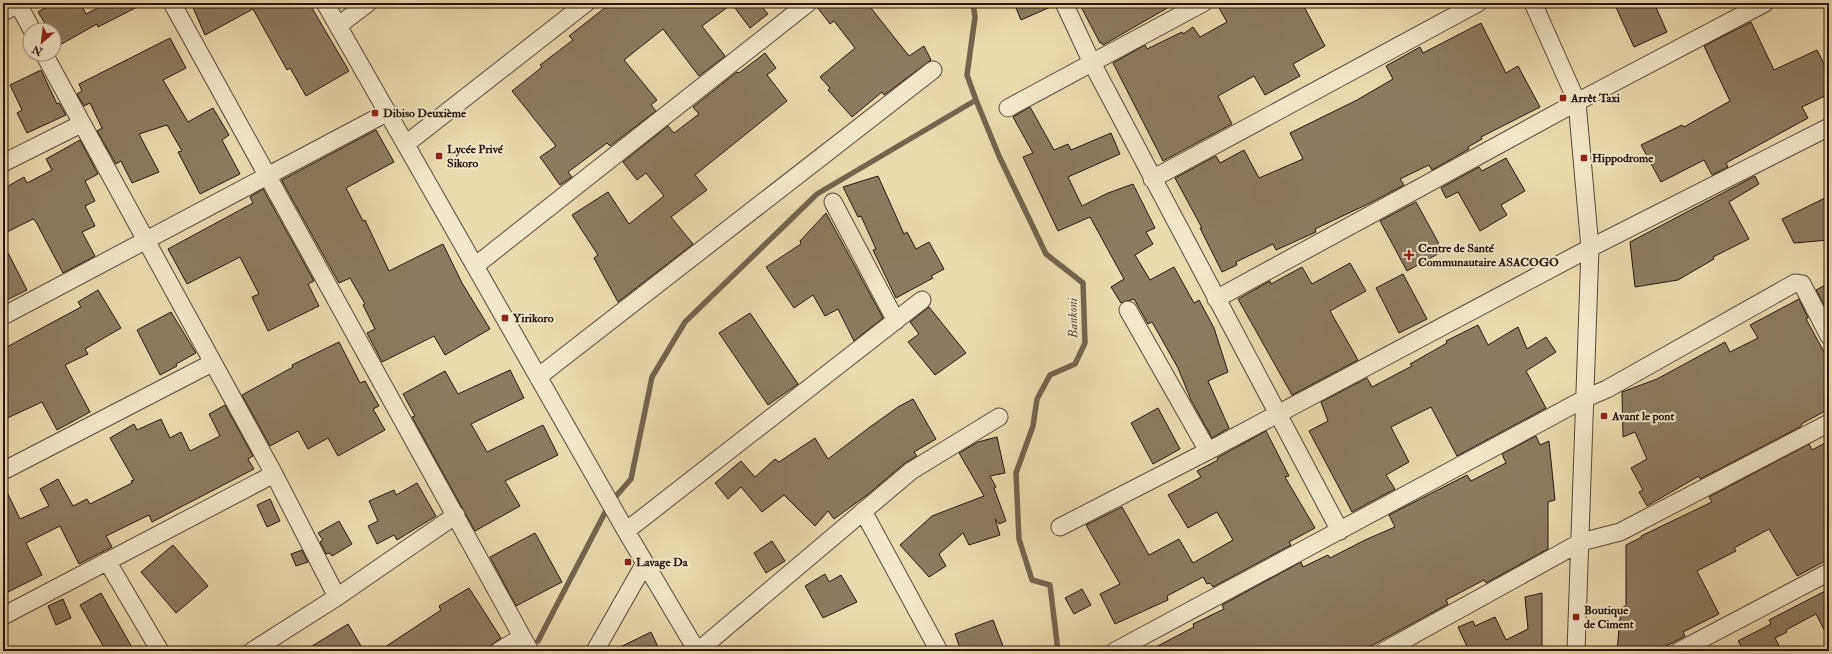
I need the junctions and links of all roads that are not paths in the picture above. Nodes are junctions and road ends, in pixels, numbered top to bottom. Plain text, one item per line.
1 (172, 3) edge
2 (326, 3) edge
3 (368, 3) edge
4 (586, 3) edge
5 (808, 3) edge
6 (1064, 3) edge
7 (1203, 3) edge
8 (1478, 3) edge
9 (1533, 3) edge
10 (1765, 3) edge
11 (20, 4) edge
12 (3, 12) edge
13 (28, 22) edge
14 (338, 26) junction
15 (48, 62) edge
16 (1092, 63) junction
17 (933, 70) dead end
18 (1577, 102) junction
19 (1008, 108) dead end
20 (388, 112) junction
21 (81, 124) junction
22 (1829, 127) edge
23 (406, 144) junction
24 (3, 163) edge
25 (268, 176) junction
26 (1152, 178) junction
27 (833, 202) dead end
28 (146, 241) junction
29 (1590, 248) junction
30 (475, 266) junction
31 (922, 300) dead end
32 (1216, 300) junction
33 (1128, 310) dead end
34 (3, 316) edge
35 (896, 321) junction
36 (1829, 336) edge
37 (212, 363) junction
38 (538, 376) junction
39 (1586, 398) junction
40 (1277, 414) junction
41 (999, 417) dead end
42 (1829, 423) edge
43 (1208, 451) junction
44 (3, 471) edge
45 (274, 474) junction
46 (863, 511) junction
47 (456, 515) junction
48 (1060, 527) dead end
49 (626, 531) junction
50 (1340, 531) junction
51 (1582, 542) junction
52 (107, 561) junction
53 (644, 563) junction
54 (1829, 572) edge
55 (337, 597) junction
56 (3, 616) edge
57 (526, 644) edge
58 (160, 651) edge
59 (252, 651) edge
60 (499, 651) edge
61 (595, 651) edge
62 (697, 651) edge
63 (939, 651) edge
64 (1115, 651) edge
65 (1384, 651) edge
66 (1576, 651) edge
67 (1679, 651) edge

1 - 25 street
2 - 14 street
3 - 14 street
4 - 23 street
5 - 30 street
6 - 16 street
7 - 16 street
8 - 26 street
9 - 18 street
10 - 18 street
11 - 12 street
11 - 13 street
14 - 20 street
15 - 21 street
16 - 19 street
16 - 26 street
17 - 38 street
18 - 29 street
18 - 32 street
20 - 23 street
20 - 25 street
21 - 24 street
21 - 28 street
22 - 29 street
23 - 30 street
25 - 28 street
25 - 47 street
26 - 32 street
27 - 35 street
28 - 34 street
28 - 37 street
29 - 39 street
29 - 40 street
30 - 38 street
31 - 35 street
32 - 40 street
33 - 43 street
35 - 49 street
36 - 39 street
37 - 44 street
37 - 45 street
38 - 49 street
39 - 50 street
39 - 51 street
40 - 43 street
40 - 50 street
41 - 46 street
42 - 51 street
43 - 48 street
45 - 52 street
45 - 55 street
46 - 62 street
46 - 63 street
47 - 55 street
47 - 57 street
49 - 53 street
50 - 64 street
51 - 65 street
51 - 66 street
52 - 56 street
52 - 58 street
53 - 61 street
53 - 62 street
54 - 67 street
55 - 59 street
57 - 60 street

